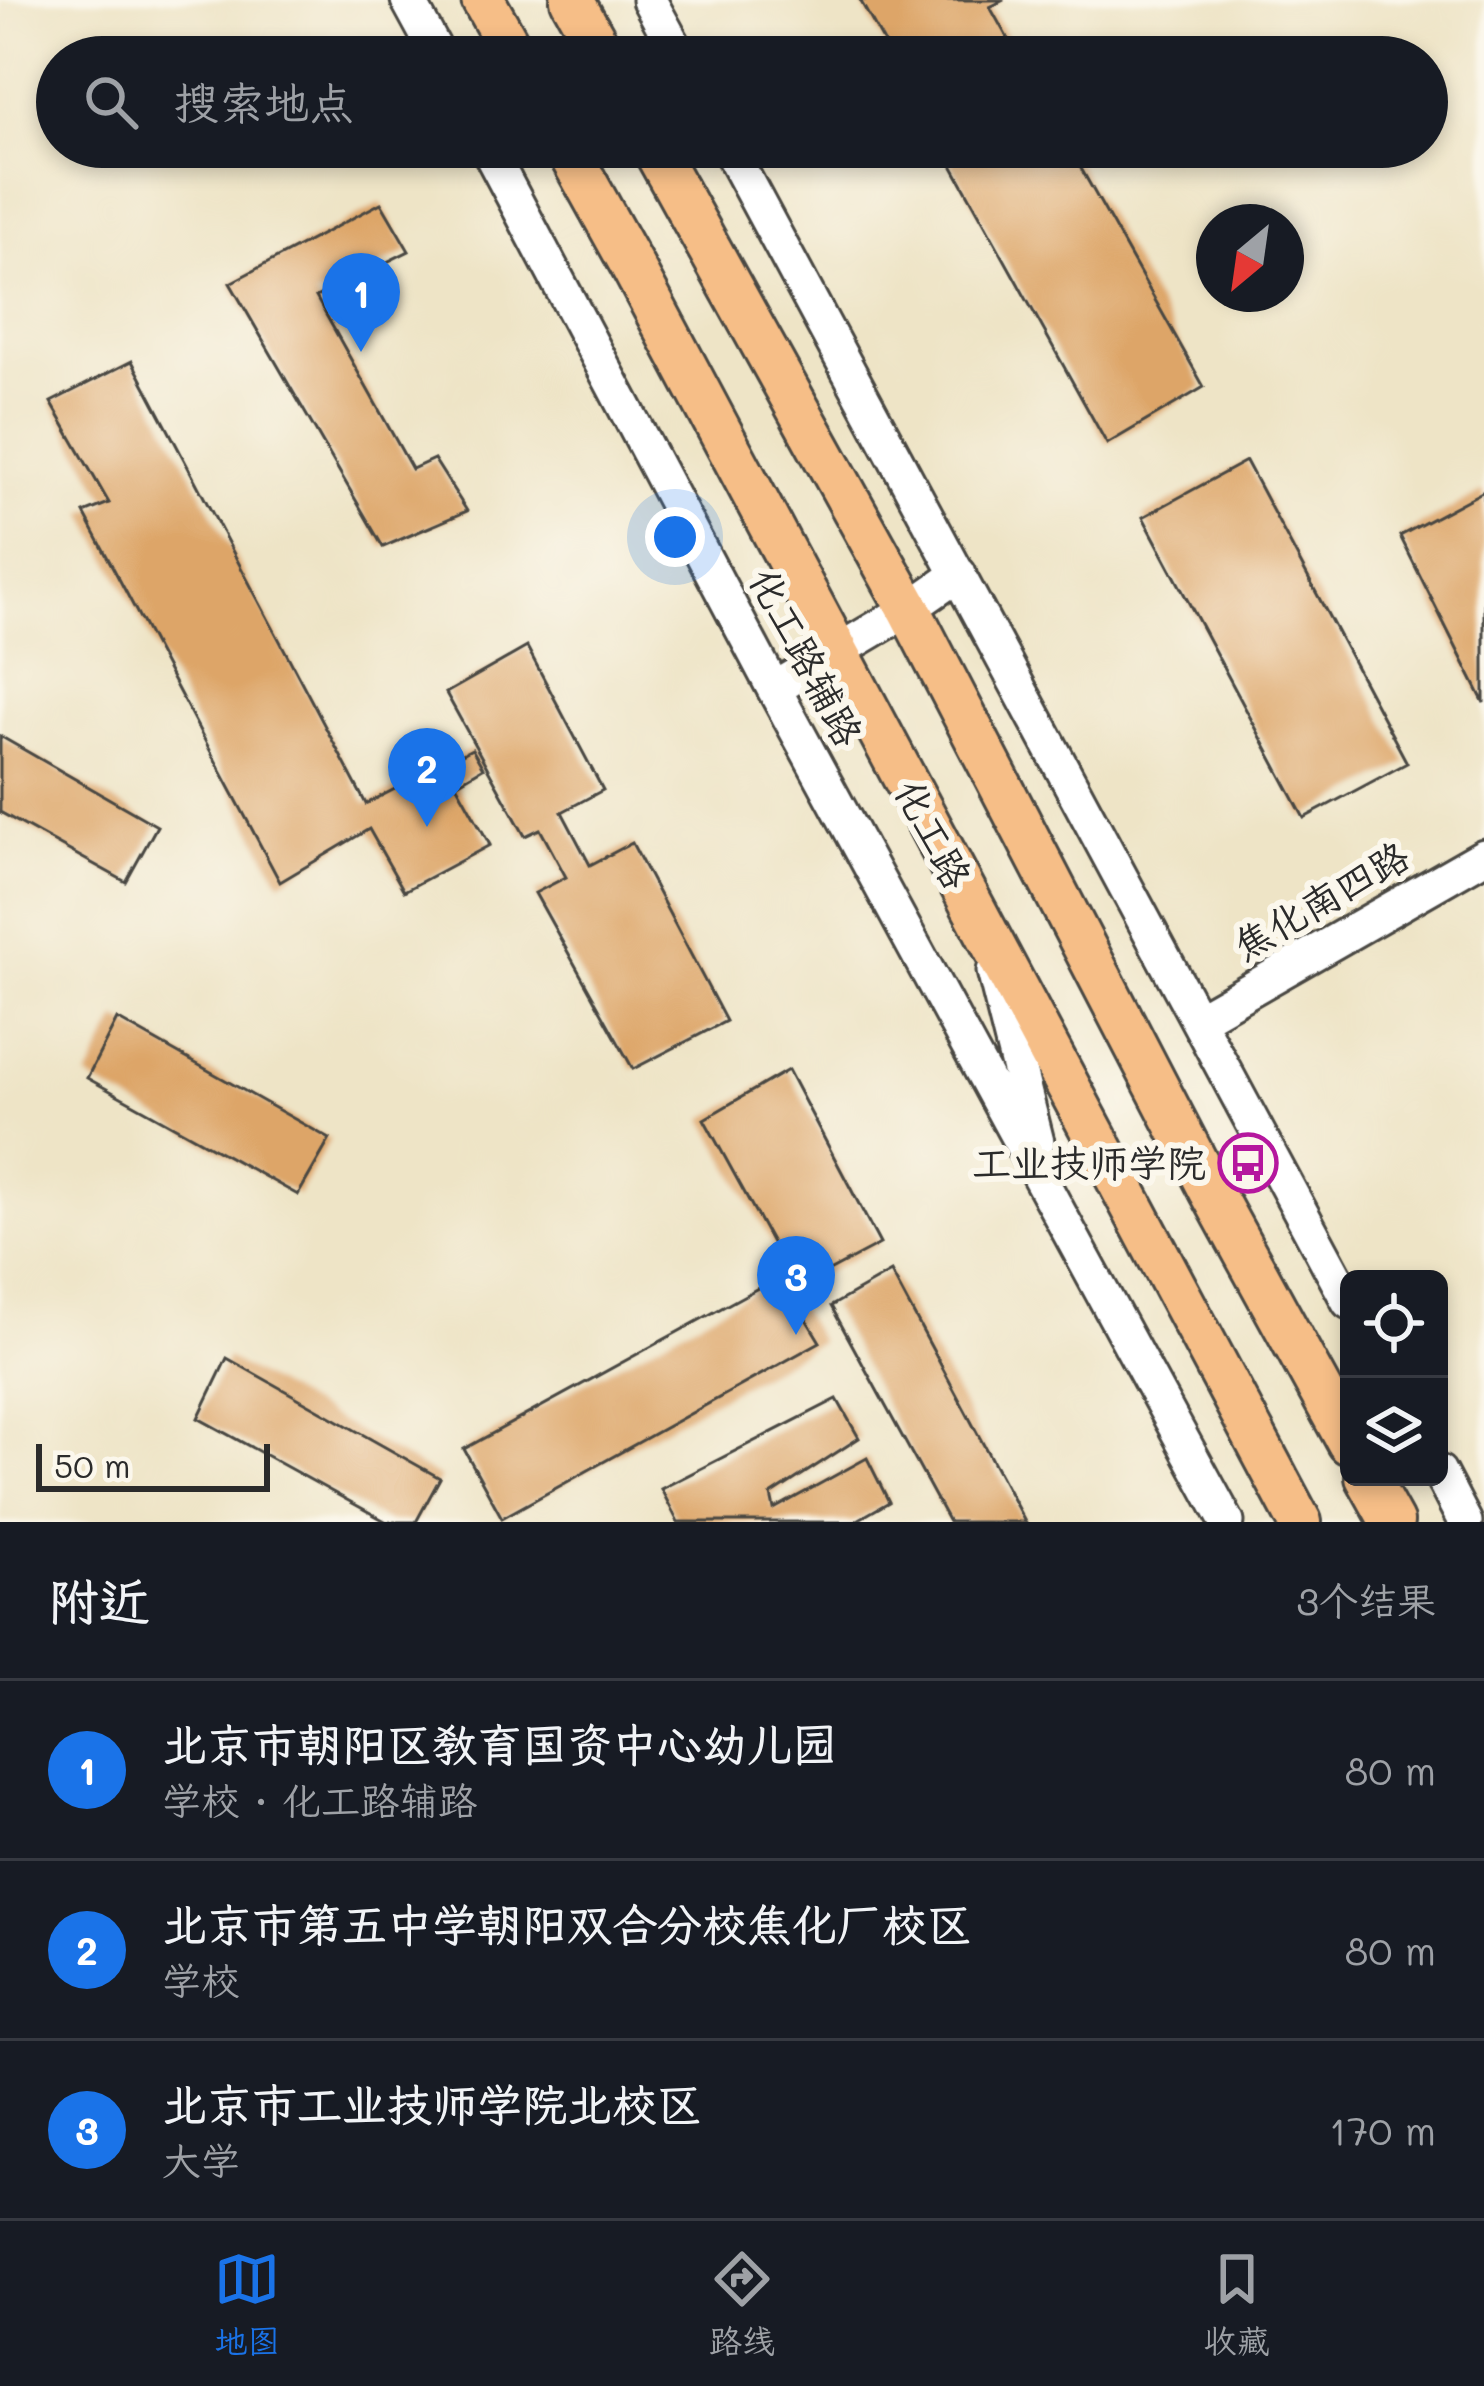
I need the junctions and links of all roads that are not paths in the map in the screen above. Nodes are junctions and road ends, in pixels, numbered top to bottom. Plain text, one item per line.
1 (408, 0) edge
2 (483, 0) edge
3 (572, 0) edge
4 (648, 0) edge
5 (428, 36) edge
6 (503, 36) edge
7 (592, 36) edge
8 (654, 36) edge
9 (668, 36) edge
10 (498, 168) edge
11 (578, 168) edge
12 (665, 168) edge
13 (682, 168) edge
14 (739, 168) edge
15 (692, 216) junction
16 (959, 574) junction
17 (909, 609) junction
18 (837, 653) junction
19 (774, 689) junction
20 (1484, 856) edge
21 (983, 928) junction
22 (1199, 1019) junction
23 (1049, 1191) junction
24 (1340, 1285) edge
25 (1340, 1426) edge
26 (1372, 1486) edge
27 (1444, 1486) edge
28 (1457, 1519) edge
29 (1227, 1522) edge
30 (1300, 1522) edge
31 (1392, 1522) edge

1 - 5 street
2 - 6 main road
3 - 7 main road
4 - 8 street
4 - 9 street
10 - 19 street, 化工路辅路
11 - 18 main road, 化工路
12 - 15 main road, 化工路
13 - 15 street
14 - 16 street
15 - 17 main road, 化工路
16 - 17 street
16 - 22 street
17 - 18 street
17 - 25 main road, 化工路
18 - 19 street
18 - 21 main road, 化工路
19 - 23 street, 化工路辅路
20 - 22 street, 焦化南四路
21 - 23 street
21 - 30 main road, 化工路
22 - 24 street
23 - 29 street, 化工路辅路
26 - 31 main road
27 - 28 street

